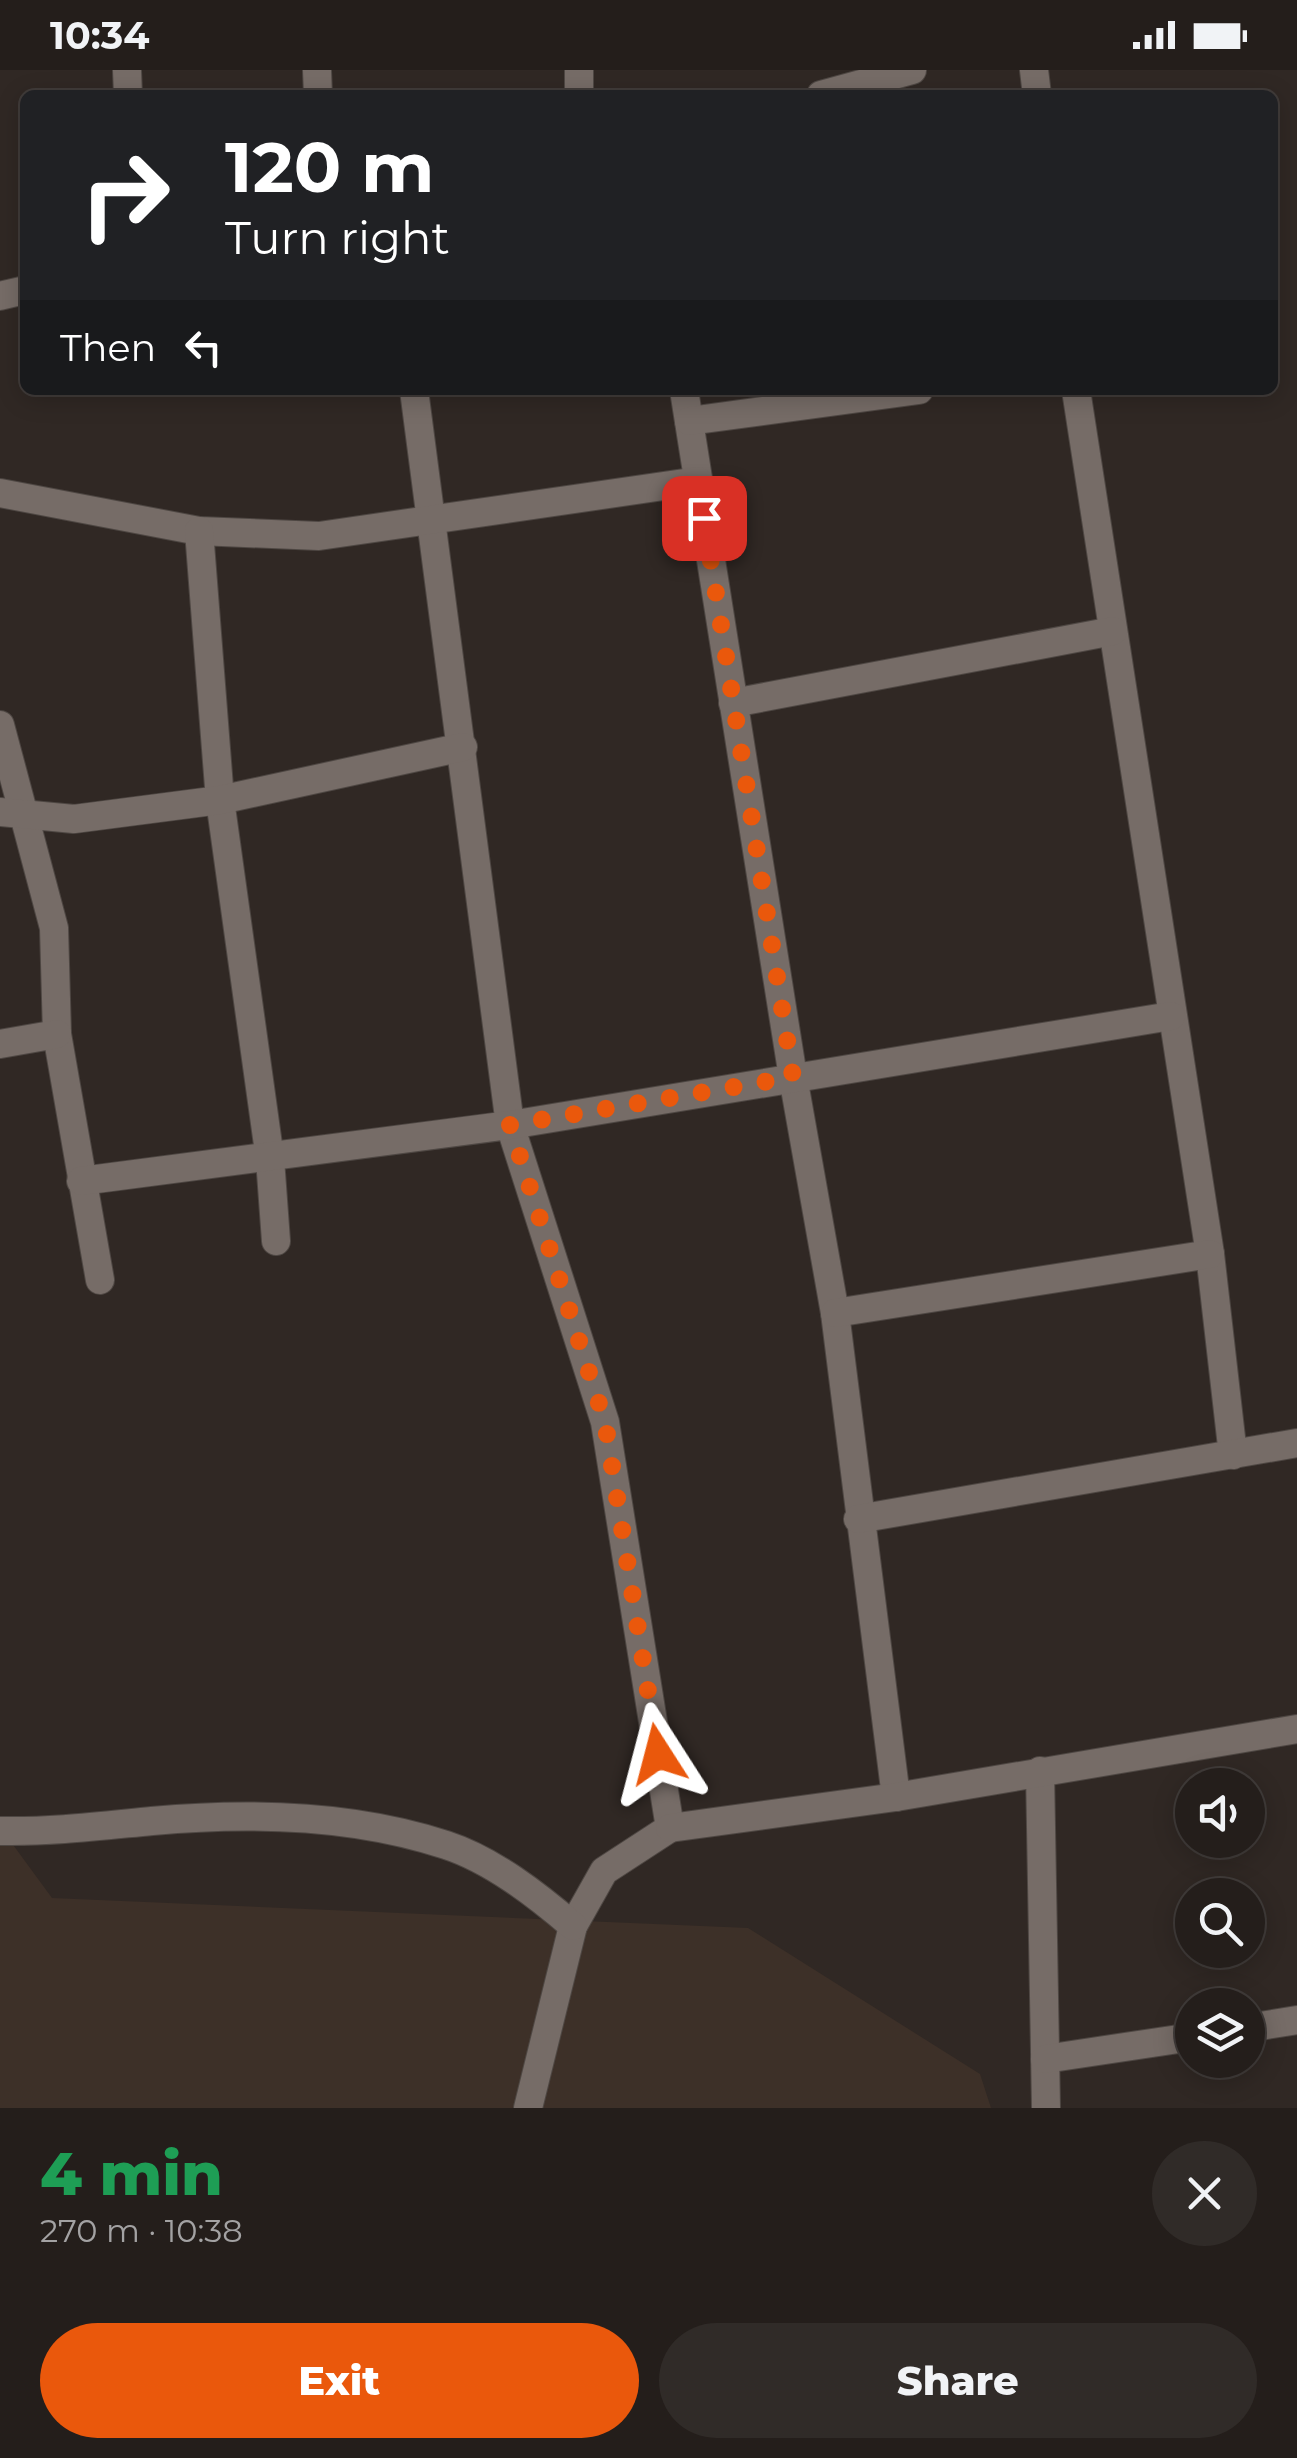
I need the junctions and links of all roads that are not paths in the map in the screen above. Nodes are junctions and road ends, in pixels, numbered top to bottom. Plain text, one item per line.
1 (912, 70) edge
2 (838, 90) edge
3 (415, 395) edge
4 (685, 395) edge
5 (882, 395) edge
6 (1077, 395) edge
7 (689, 421) junction
8 (698, 481) junction
9 (0, 494) edge
10 (432, 520) junction
11 (200, 531) junction
12 (1113, 631) junction
13 (733, 703) junction
14 (0, 725) edge
15 (464, 746) junction
16 (220, 800) junction
17 (12, 813) edge
18 (1171, 1016) junction
19 (56, 1034) junction
20 (0, 1044) edge
21 (793, 1077) junction
22 (510, 1125) junction
23 (270, 1159) junction
24 (82, 1181) junction
25 (276, 1241) dead end
26 (1210, 1254) junction
27 (100, 1280) dead end
28 (835, 1314) junction
29 (1297, 1443) edge
30 (1234, 1455) junction
31 (858, 1519) junction
32 (1297, 1729) edge
33 (1040, 1771) junction
34 (896, 1797) junction
35 (670, 1828) junction
36 (0, 1832) edge
37 (573, 1926) junction
38 (1297, 2020) edge
39 (1265, 2025) edge
40 (1175, 2039) edge
41 (1044, 2060) junction
42 (528, 2108) edge
43 (1046, 2108) edge

1 - 2 street
3 - 10 street
4 - 7 street
5 - 7 street
6 - 12 street
7 - 8 street
8 - 10 street
8 - 13 street
9 - 11 street
10 - 11 street
10 - 15 street
11 - 16 street
12 - 13 street
12 - 18 street
13 - 21 street
14 - 17 street
15 - 16 street
15 - 22 street
16 - 17 street
16 - 23 street
17 - 19 street
18 - 21 street
18 - 26 street
19 - 20 street
19 - 24 street
21 - 22 street
21 - 28 street
22 - 23 street
22 - 35 street
23 - 24 street
23 - 25 street
24 - 27 street
26 - 28 street
26 - 30 street
28 - 31 street
29 - 30 street
30 - 31 street
31 - 34 street
32 - 33 street
33 - 34 street
33 - 41 street
34 - 35 street
35 - 37 street
36 - 37 street
37 - 42 street
38 - 39 street
40 - 41 street
41 - 43 street

